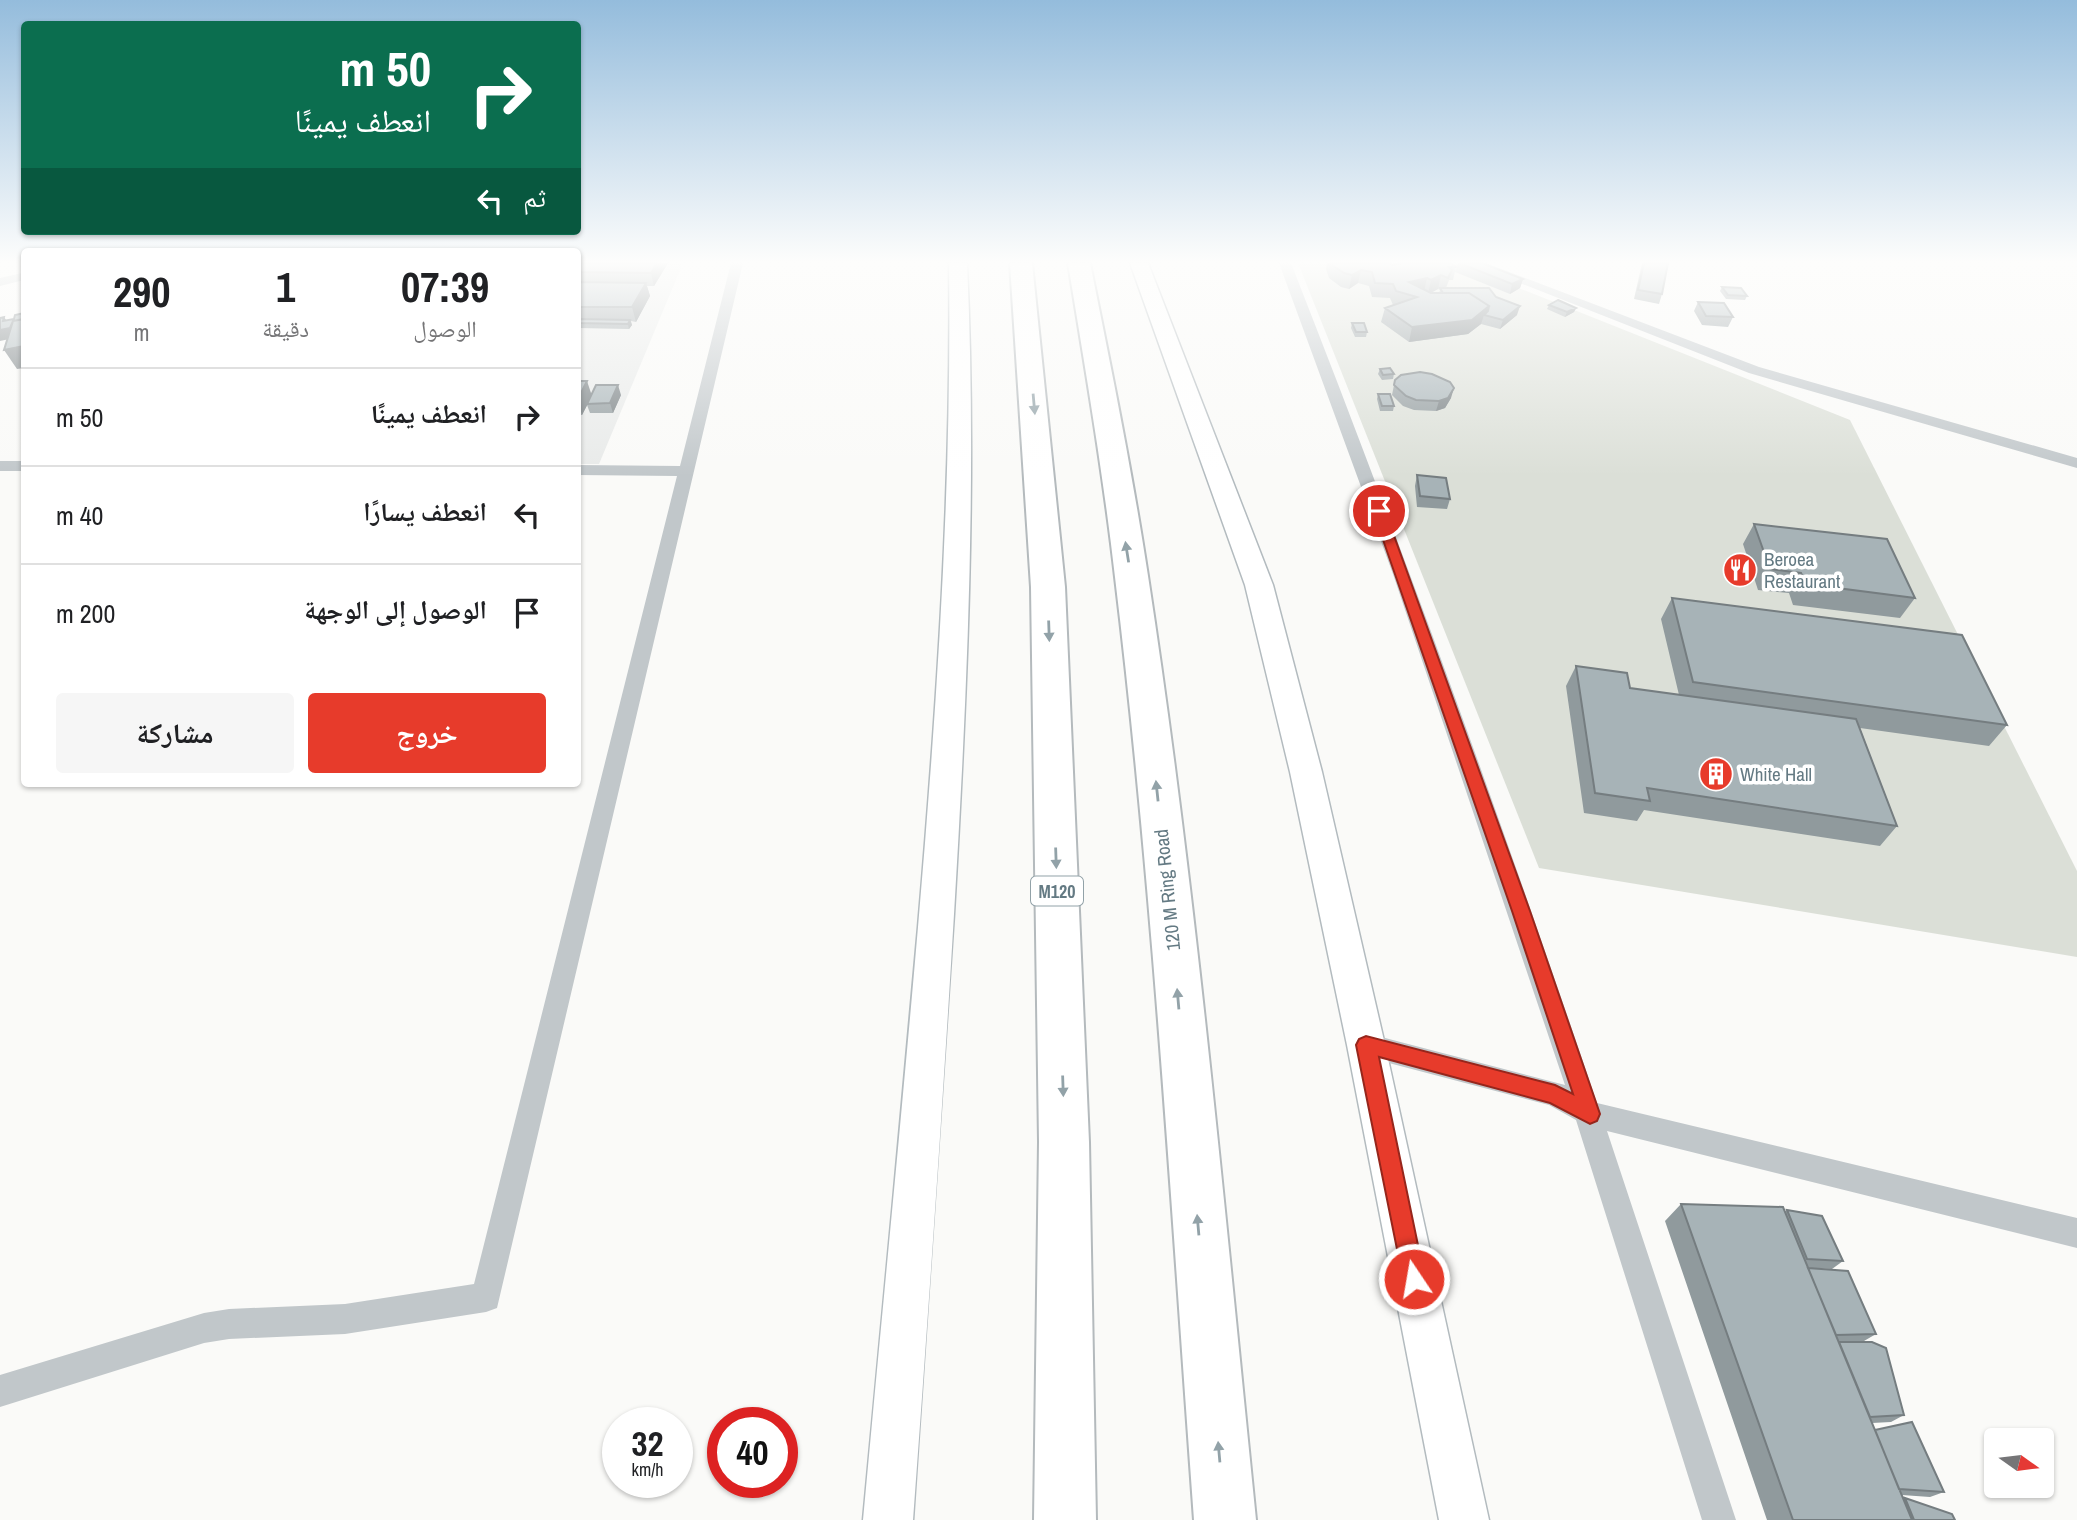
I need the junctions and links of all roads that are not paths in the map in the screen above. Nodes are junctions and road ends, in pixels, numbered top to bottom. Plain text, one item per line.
1 (720, 334) edge
2 (959, 334) edge
3 (1027, 334) edge
4 (1091, 334) edge
5 (1165, 334) edge
6 (1313, 334) edge
7 (1662, 334) edge
8 (2077, 463) edge
9 (0, 466) edge
10 (21, 466) edge
11 (581, 470) edge
12 (688, 471) junction
13 (1366, 1045) junction
14 (1590, 1114) junction
15 (2077, 1233) edge
16 (0, 1391) edge
17 (888, 1520) edge
18 (1065, 1520) edge
19 (1225, 1520) edge
20 (1464, 1520) edge
21 (1719, 1520) edge

1 - 12 street
2 - 17 street
3 -> 18 highway, M120
19 -> 4 highway, 120 M Ring Road
5 - 13 street
6 - 14 street
7 - 8 street
9 - 10 street
11 - 12 street
12 - 16 street
13 - 14 street
13 - 20 street
14 - 15 street
14 - 21 street

